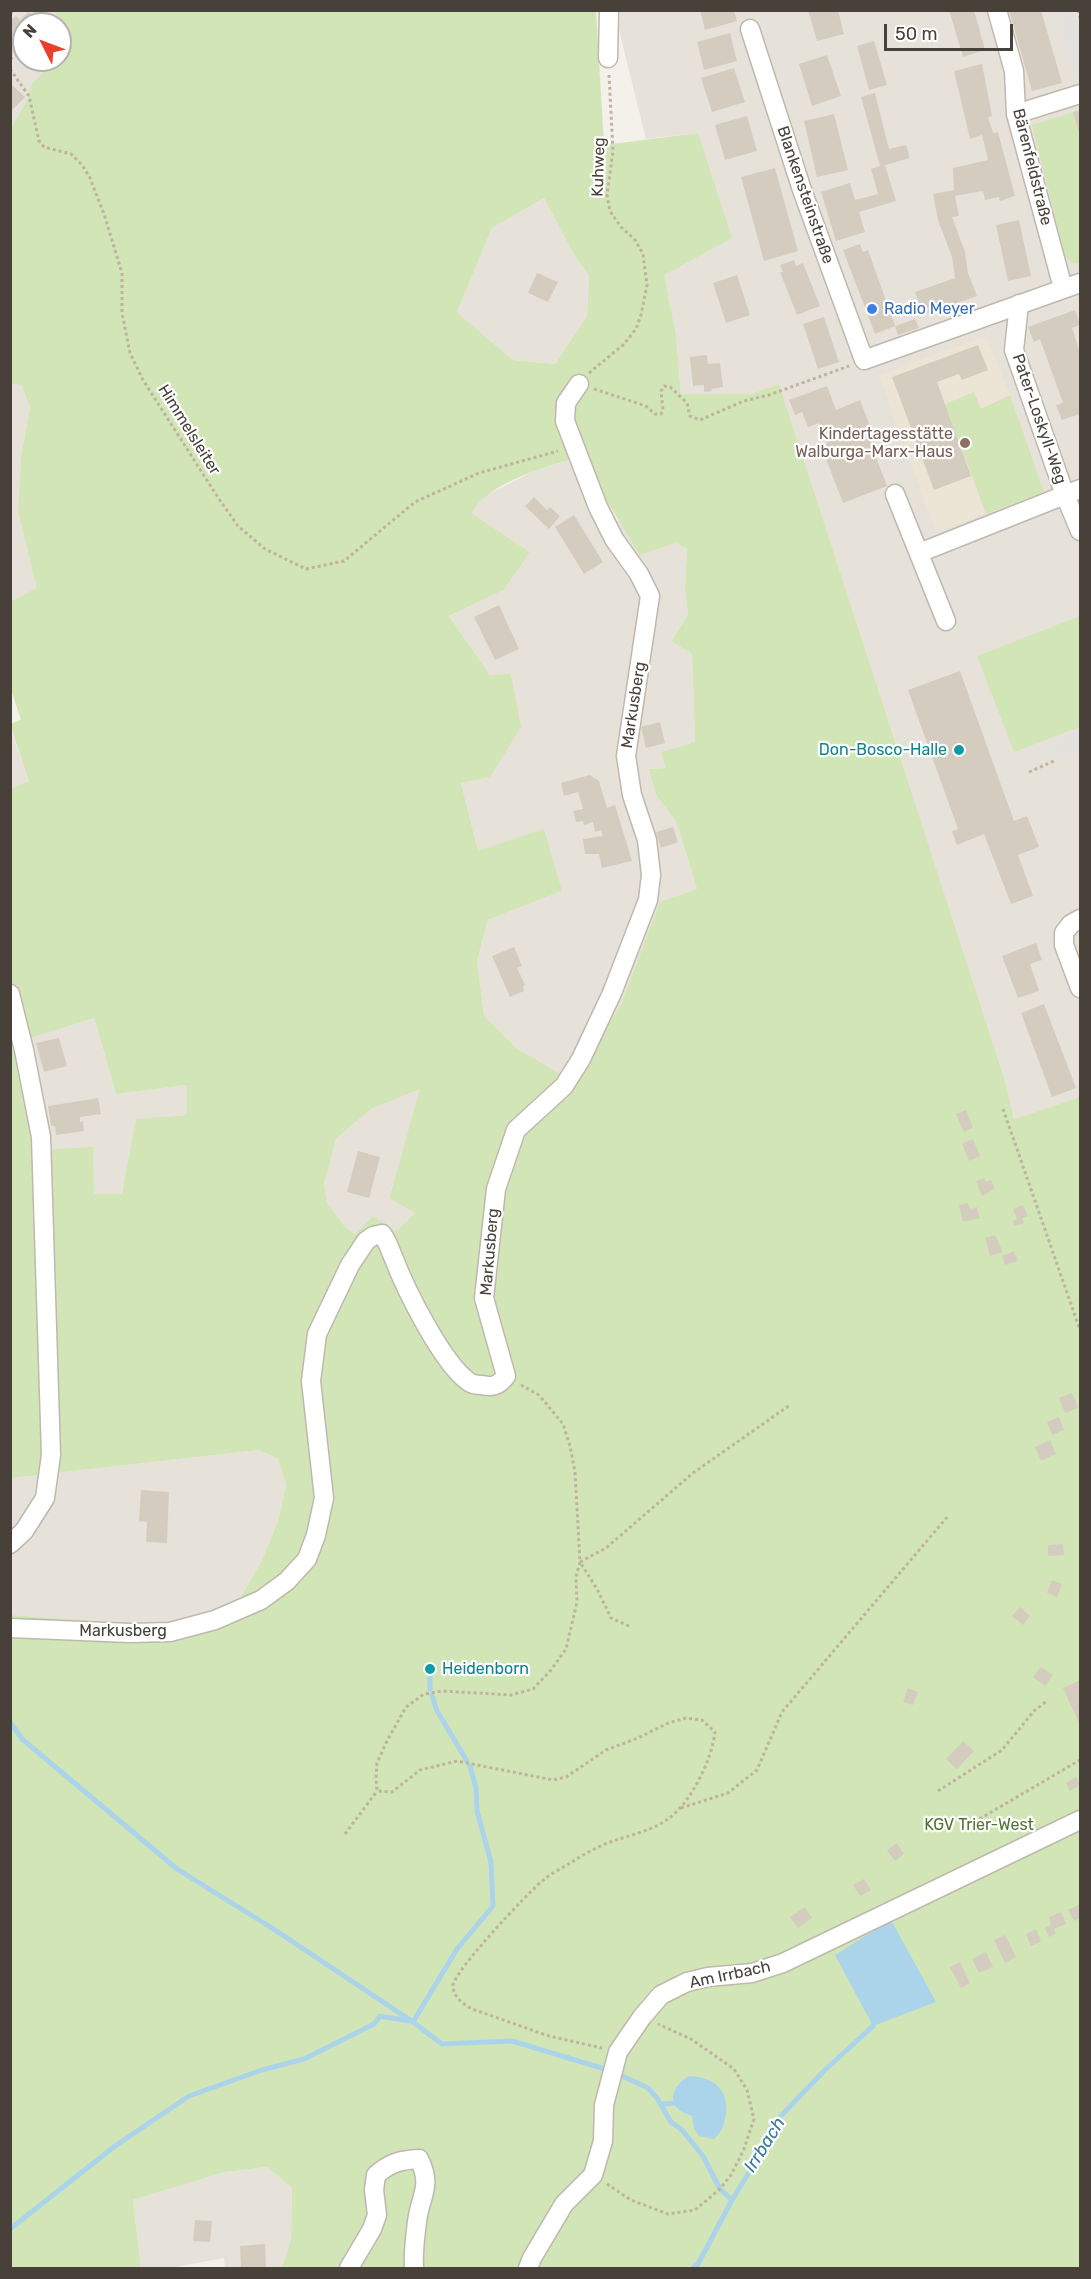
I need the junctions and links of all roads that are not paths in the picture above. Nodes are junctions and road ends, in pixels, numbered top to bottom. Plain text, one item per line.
1 (609, 10) edge
2 (997, 10) edge
3 (750, 29) dead end
4 (608, 58) road end
5 (1080, 94) edge
6 (1016, 114) junction
7 (1072, 285) edge
8 (1019, 304) junction
9 (579, 384) road end
10 (1073, 492) edge
11 (896, 494) dead end
12 (1080, 531) edge
13 (919, 553) junction
14 (946, 621) dead end
15 (1080, 919) edge
16 (1080, 988) edge
17 (10, 994) edge
18 (10, 1544) edge
19 (10, 1628) edge
20 (1080, 1820) edge
21 (350, 2268) edge
22 (414, 2268) edge
23 (528, 2268) edge

1 - 4 street
2 - 6 street, Bärenfeldstraße
3 - 8 street, Blankensteinstraße
5 - 6 street
6 - 7 street, Bärenfeldstraße
7 - 8 street
8 - 10 street, Pater-Loskyll-Weg
9 - 19 street, Markusberg
10 - 12 street, Pater-Loskyll-Weg
10 - 13 street
11 - 13 street
13 - 14 street
15 - 16 street
17 - 18 street
20 - 23 street, Am Irrbach
21 - 22 street

